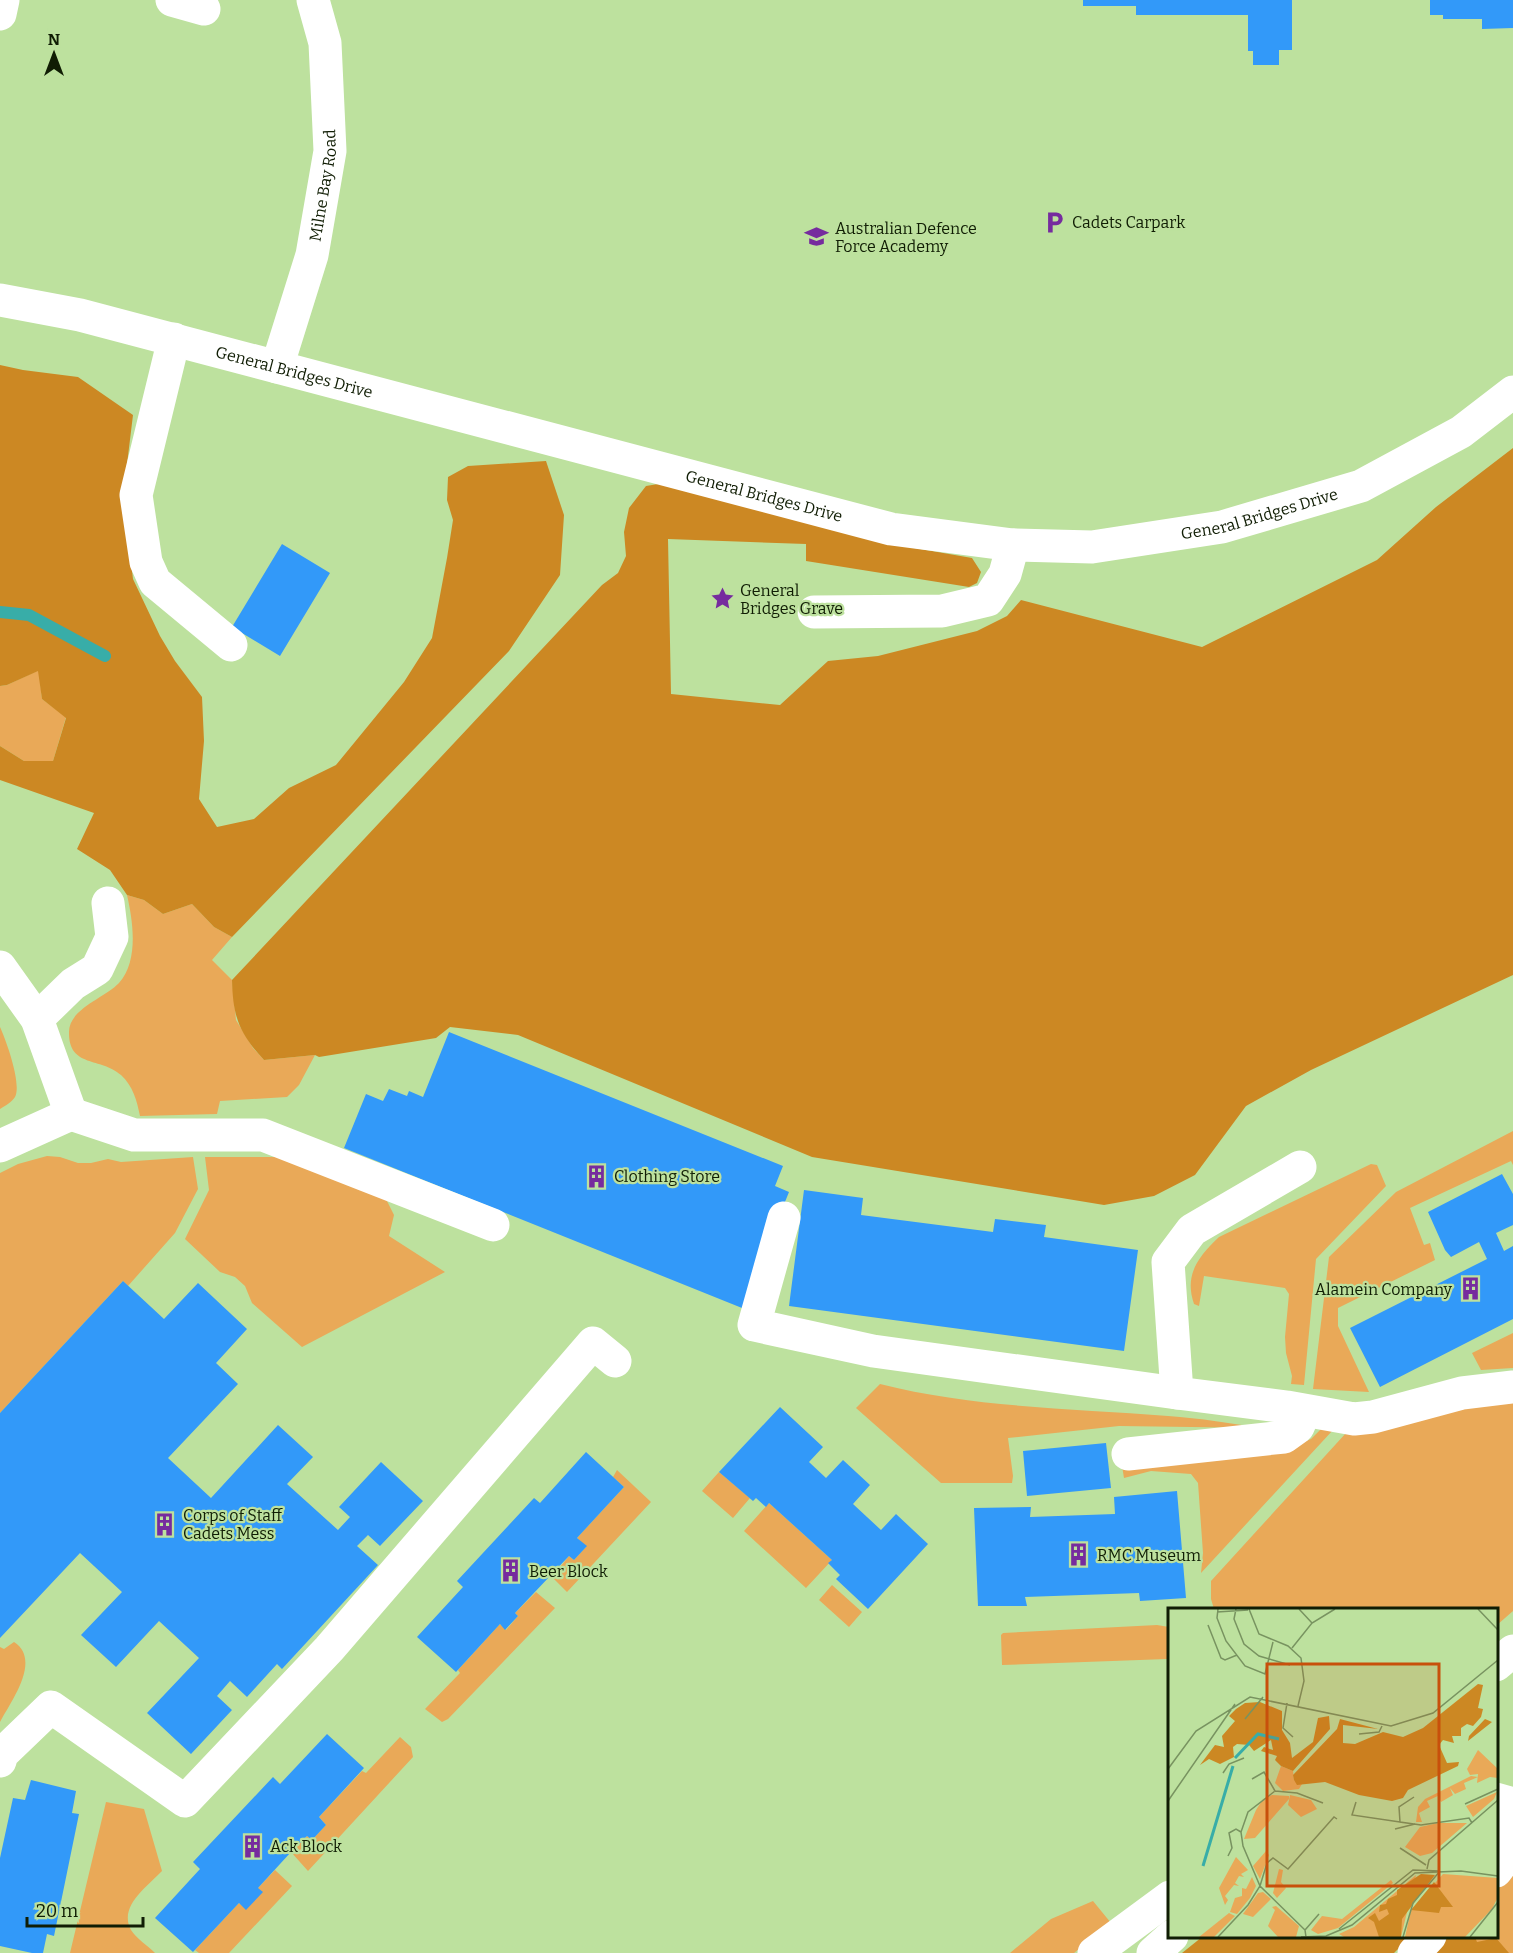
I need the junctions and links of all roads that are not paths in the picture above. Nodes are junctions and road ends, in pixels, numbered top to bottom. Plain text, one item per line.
1 (3, 0) edge
2 (172, 0) edge
3 (313, 0) edge
4 (204, 9) dead end
5 (0, 14) edge
6 (0, 300) edge
7 (174, 339) junction
8 (277, 367) junction
9 (1513, 392) edge
10 (1013, 545) junction
11 (814, 612) dead end
12 (231, 645) dead end
13 (108, 903) dead end
14 (0, 967) edge
15 (37, 1019) junction
16 (71, 1114) junction
17 (0, 1146) edge
18 (1300, 1167) dead end
19 (784, 1218) dead end
20 (493, 1225) dead end
21 (615, 1361) dead end
22 (1513, 1387) edge
23 (1177, 1393) junction
24 (1305, 1411) junction
25 (1128, 1454) dead end
26 (1513, 1651) edge
27 (1498, 1664) edge
28 (0, 1761) edge
29 (1498, 1799) edge
30 (1513, 1804) edge
31 (1513, 1826) edge
32 (1498, 1829) edge
33 (1513, 1848) edge
34 (1498, 1870) edge
35 (1168, 1898) edge
36 (1170, 1938) edge
37 (1428, 1938) edge
38 (1094, 1953) edge
39 (1153, 1953) edge
40 (1414, 1953) edge

1 - 5 street
2 - 4 street
3 - 8 street, Milne Bay Road
6 - 7 street, General Bridges Drive
7 - 8 street, General Bridges Drive
7 - 12 street
8 - 10 street, General Bridges Drive
9 - 10 street, General Bridges Drive
10 - 11 street
13 - 15 street
14 - 15 street
15 - 16 street
16 - 17 street
16 - 20 street
18 - 23 street
19 - 23 street
21 - 28 street
22 - 24 street
23 - 24 street
24 - 25 street
26 - 27 street
29 - 30 street
31 - 32 street
33 - 34 street
35 - 38 street
36 - 39 street
37 - 40 street

